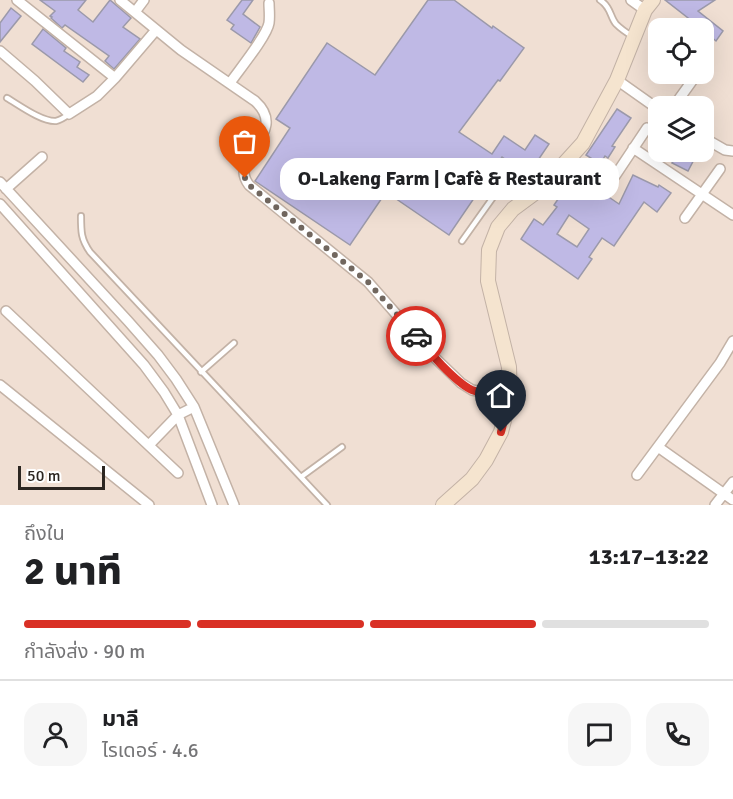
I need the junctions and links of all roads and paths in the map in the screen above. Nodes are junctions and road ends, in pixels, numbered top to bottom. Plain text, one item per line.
1 (17, 0) edge
2 (120, 0) edge
3 (144, 0) edge
4 (600, 0) edge
5 (631, 0) edge
6 (269, 3) dead end
7 (649, 5) edge
8 (135, 12) junction
9 (157, 32) junction
10 (634, 38) junction
11 (0, 51) edge
12 (115, 78) junction
13 (617, 80) junction
14 (230, 83) junction
15 (7, 98) dead end
16 (648, 101) edge
17 (69, 114) junction
18 (647, 128) dead end
19 (714, 144) edge
20 (633, 148) junction
21 (733, 151) edge
22 (42, 157) dead end
23 (720, 168) dead end
24 (615, 176) dead end
25 (3, 186) edge
26 (536, 192) junction
27 (701, 194) junction
28 (0, 204) edge
29 (733, 215) edge
30 (81, 216) dead end
31 (685, 218) dead end
32 (50, 236) junction
33 (462, 241) dead end
34 (39, 247) junction
35 (6, 311) dead end
36 (733, 341) edge
37 (234, 343) dead end
38 (201, 372) junction
39 (0, 385) edge
40 (510, 397) junction
41 (194, 407) junction
42 (178, 415) junction
43 (148, 445) junction
44 (342, 447) dead end
45 (658, 447) junction
46 (178, 473) dead end
47 (637, 475) dead end
48 (301, 477) junction
49 (733, 482) edge
50 (724, 494) junction
51 (733, 500) edge
52 (149, 505) edge
53 (212, 505) edge
54 (234, 505) edge
55 (327, 505) edge
56 (443, 505) edge
57 (714, 505) edge

1 - 12 street
2 - 8 street
3 - 8 street
4 - 10 lane
5 - 7 street
6 - 14 street
7 - 10 street
8 - 9 street
9 - 12 street
9 - 14 street
10 - 13 street
11 - 17 street
12 - 17 street
13 - 16 street
13 - 26 street
14 - 40 street
15 - 17 lane
18 - 20 street
19 - 21 street
20 - 24 street
20 - 27 street
22 - 25 street
23 - 27 street
25 - 32 street
26 - 33 lane
26 - 40 street
27 - 29 street
27 - 31 street
28 - 34 street
30 - 38 lane
32 - 34 street
32 - 41 street
34 - 42 street
35 - 43 street
36 - 45 street
37 - 38 lane
38 - 48 lane
39 - 52 street
40 - 56 street
41 - 42 street
41 - 54 street
42 - 43 street
42 - 53 street
43 - 46 street
44 - 48 lane
45 - 47 street
45 - 50 street
48 - 55 lane
49 - 50 street
50 - 51 street
50 - 57 street

